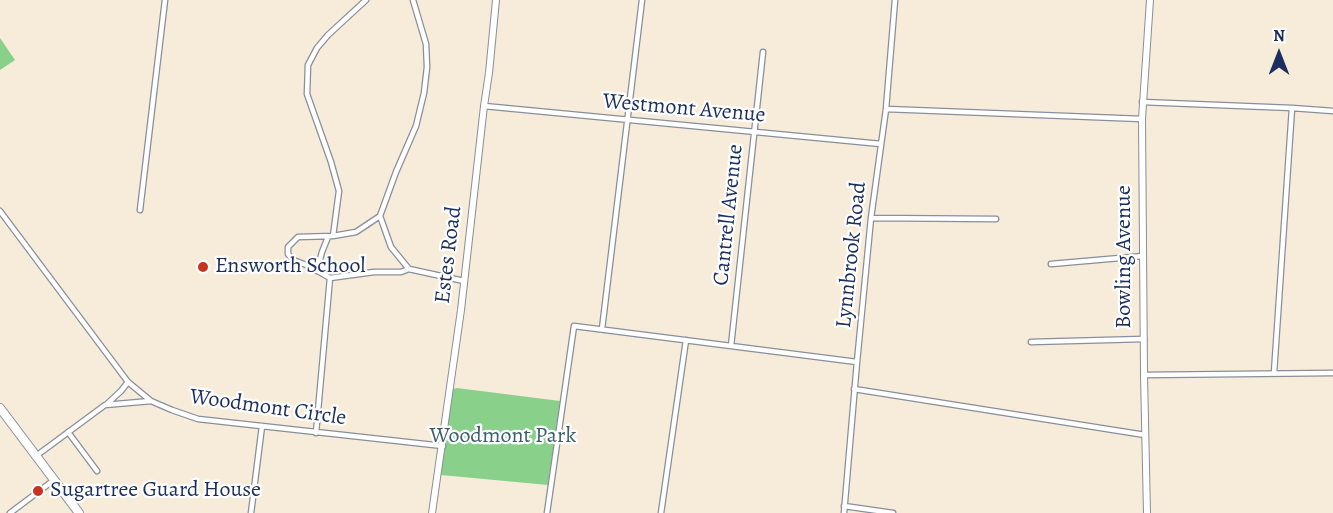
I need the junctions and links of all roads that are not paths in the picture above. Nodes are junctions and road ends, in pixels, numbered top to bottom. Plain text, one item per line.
1 (165, 0) edge
2 (366, 0) edge
3 (412, 0) edge
4 (496, 0) edge
5 (642, 0) edge
6 (895, 0) edge
7 (1150, 0) edge
8 (763, 52) dead end
9 (1142, 102) junction
10 (484, 106) junction
11 (1292, 108) junction
12 (886, 109) junction
13 (1333, 111) edge
14 (1142, 119) junction
15 (628, 120) junction
16 (754, 132) junction
17 (881, 144) junction
18 (140, 210) dead end
19 (0, 211) edge
20 (380, 216) junction
21 (871, 218) junction
22 (996, 219) dead end
23 (331, 236) junction
24 (1143, 256) junction
25 (1051, 264) dead end
26 (409, 268) junction
27 (318, 271) junction
28 (330, 278) junction
29 (464, 281) junction
30 (602, 329) junction
31 (1144, 339) junction
32 (686, 340) junction
33 (1031, 342) dead end
34 (731, 346) junction
35 (857, 362) junction
36 (1274, 373) junction
37 (1333, 373) edge
38 (1144, 375) junction
39 (128, 382) junction
40 (854, 389) junction
41 (151, 400) junction
42 (105, 405) junction
43 (0, 408) edge
44 (262, 426) junction
45 (68, 432) junction
46 (316, 433) junction
47 (1145, 435) junction
48 (442, 446) junction
49 (36, 456) junction
50 (97, 471) dead end
51 (54, 480) junction
52 (844, 506) junction
53 (10, 513) edge
54 (79, 513) edge
55 (251, 513) edge
56 (432, 513) edge
57 (547, 513) edge
58 (661, 513) edge
59 (844, 513) edge
60 (893, 513) edge
61 (1147, 513) edge

1 - 18 street
2 - 23 street
3 - 20 street
4 - 10 street, Estes Road
5 - 15 street
6 - 12 street, Lynnbrook Road
7 - 9 street, Bowling Avenue
8 - 16 street, Cantrell Avenue
9 - 11 street
9 - 14 street, Bowling Avenue
10 - 15 street, Westmont Avenue
10 - 29 street, Estes Road
11 - 13 street
11 - 36 street
12 - 14 street
12 - 17 street, Lynnbrook Road
14 - 24 street, Bowling Avenue
15 - 16 street, Westmont Avenue
15 - 30 street
16 - 17 street, Westmont Avenue
16 - 34 street, Cantrell Avenue
17 - 21 street, Lynnbrook Road
19 - 39 street
20 - 23 street
20 - 26 street
21 - 22 street
21 - 35 street, Lynnbrook Road
23 - 27 street
23 - 27 street
24 - 25 street
24 - 31 street, Bowling Avenue
26 - 28 street
26 - 29 street
27 - 28 street
28 - 46 street
29 - 48 street, Estes Road
30 - 32 street
30 - 57 street
31 - 33 street
31 - 38 street, Bowling Avenue
32 - 34 street
32 - 58 street
34 - 35 street
35 - 40 street, Lynnbrook Road
36 - 37 street
36 - 38 street
38 - 47 street, Bowling Avenue
39 - 41 street
39 - 42 street
40 - 47 street
40 - 52 street, Lynnbrook Road
41 - 42 street, Woodmont Circle
41 - 44 street, Woodmont Circle
42 - 45 street, Woodmont Circle
43 - 49 main road
44 - 46 street, Woodmont Circle
44 - 55 street
45 - 49 street, Woodmont Circle
45 - 50 street
46 - 48 street, Woodmont Circle
47 - 61 street, Bowling Avenue
48 - 56 street, Estes Road
49 - 51 main road
51 - 53 street
51 - 54 main road
52 - 59 street, Lynnbrook Road
52 - 60 street

